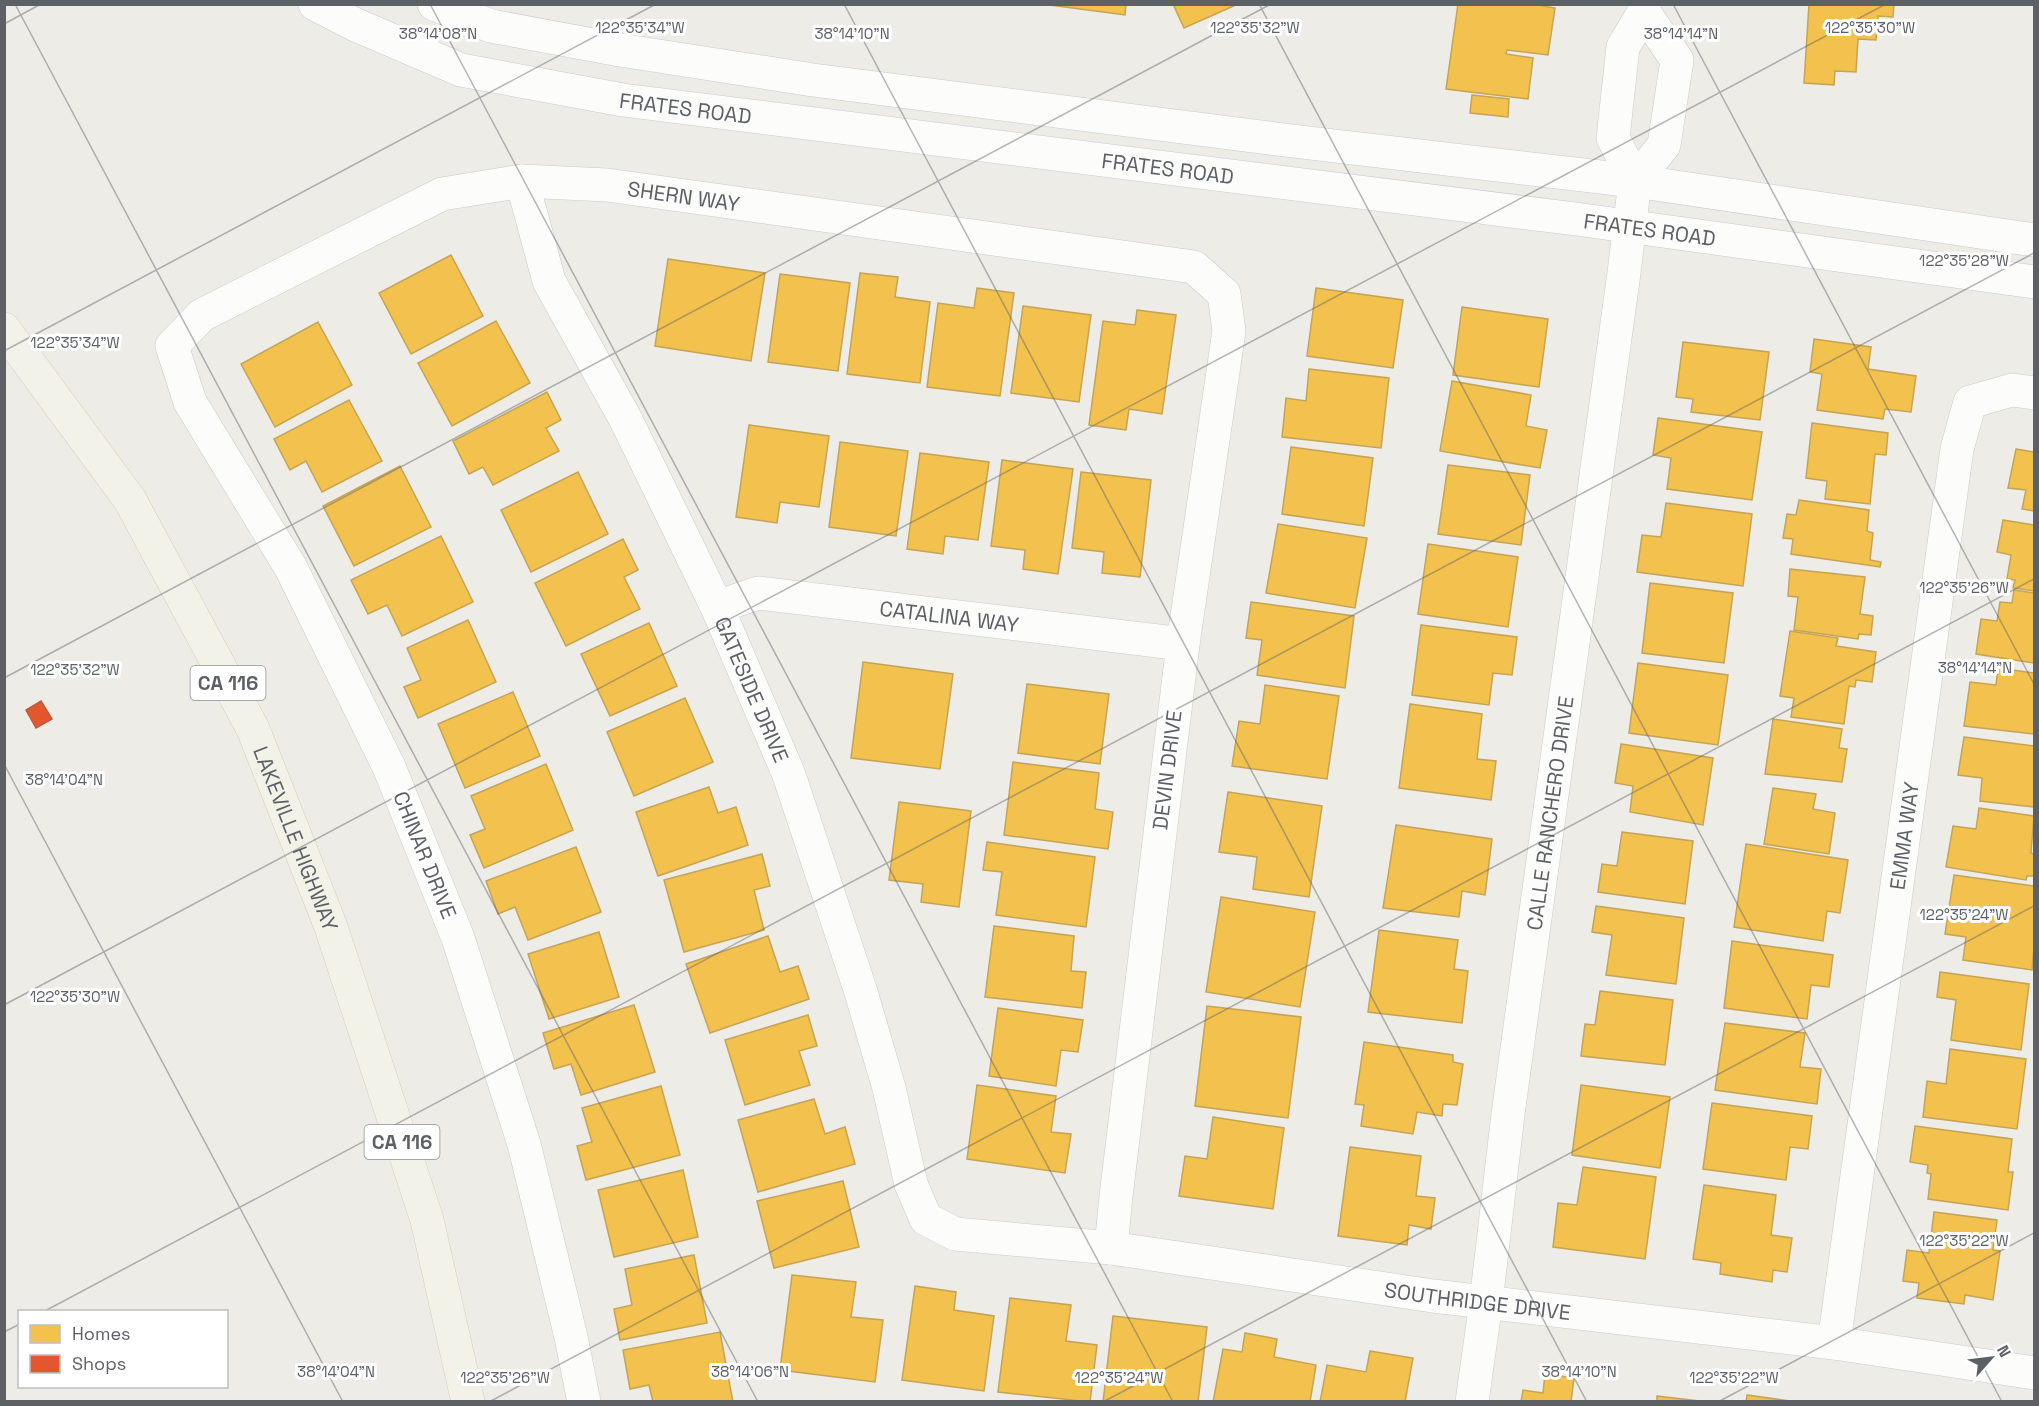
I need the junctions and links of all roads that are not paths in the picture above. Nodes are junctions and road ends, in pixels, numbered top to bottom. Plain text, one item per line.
1 (315, 4) edge
2 (434, 4) edge
3 (1644, 8) edge
4 (522, 181) junction
5 (1635, 181) junction
6 (1630, 226) junction
7 (2034, 240) edge
8 (2034, 282) edge
9 (1224, 294) joint
10 (4, 329) edge
11 (172, 346) joint
12 (2034, 393) edge
13 (717, 607) junction
14 (1183, 644) junction
15 (926, 1219) joint
16 (1111, 1248) junction
17 (1486, 1302) junction
18 (1834, 1343) junction
19 (2034, 1373) edge
20 (468, 1401) edge
21 (584, 1401) edge
22 (1472, 1401) edge

1 - 6 street, FRATES ROAD
2 - 5 street, FRATES ROAD
3 - 5 street
3 - 5 street
4 - 9 street, SHERN WAY
4 - 11 street, SHERN WAY
4 - 13 street, GATESIDE DRIVE
5 - 6 street, CALLE RANCHERO DRIVE
5 - 7 street, FRATES ROAD
6 - 8 street, FRATES ROAD
6 - 17 street, CALLE RANCHERO DRIVE
9 - 14 street, DEVIN DRIVE
10 - 20 main road, LAKEVILLE HIGHWAY / CA 116
11 - 21 street, CHINAR DRIVE
12 - 18 street, EMMA WAY
13 - 14 street, CATALINA WAY
13 - 15 street, GATESIDE DRIVE
14 - 16 street, DEVIN DRIVE
15 - 16 street, SOUTHRIDGE DRIVE
16 - 17 street, SOUTHRIDGE DRIVE
17 - 18 street, SOUTHRIDGE DRIVE
17 - 22 street, CALLE RANCHERO DRIVE
18 - 19 street, SOUTHRIDGE DRIVE

